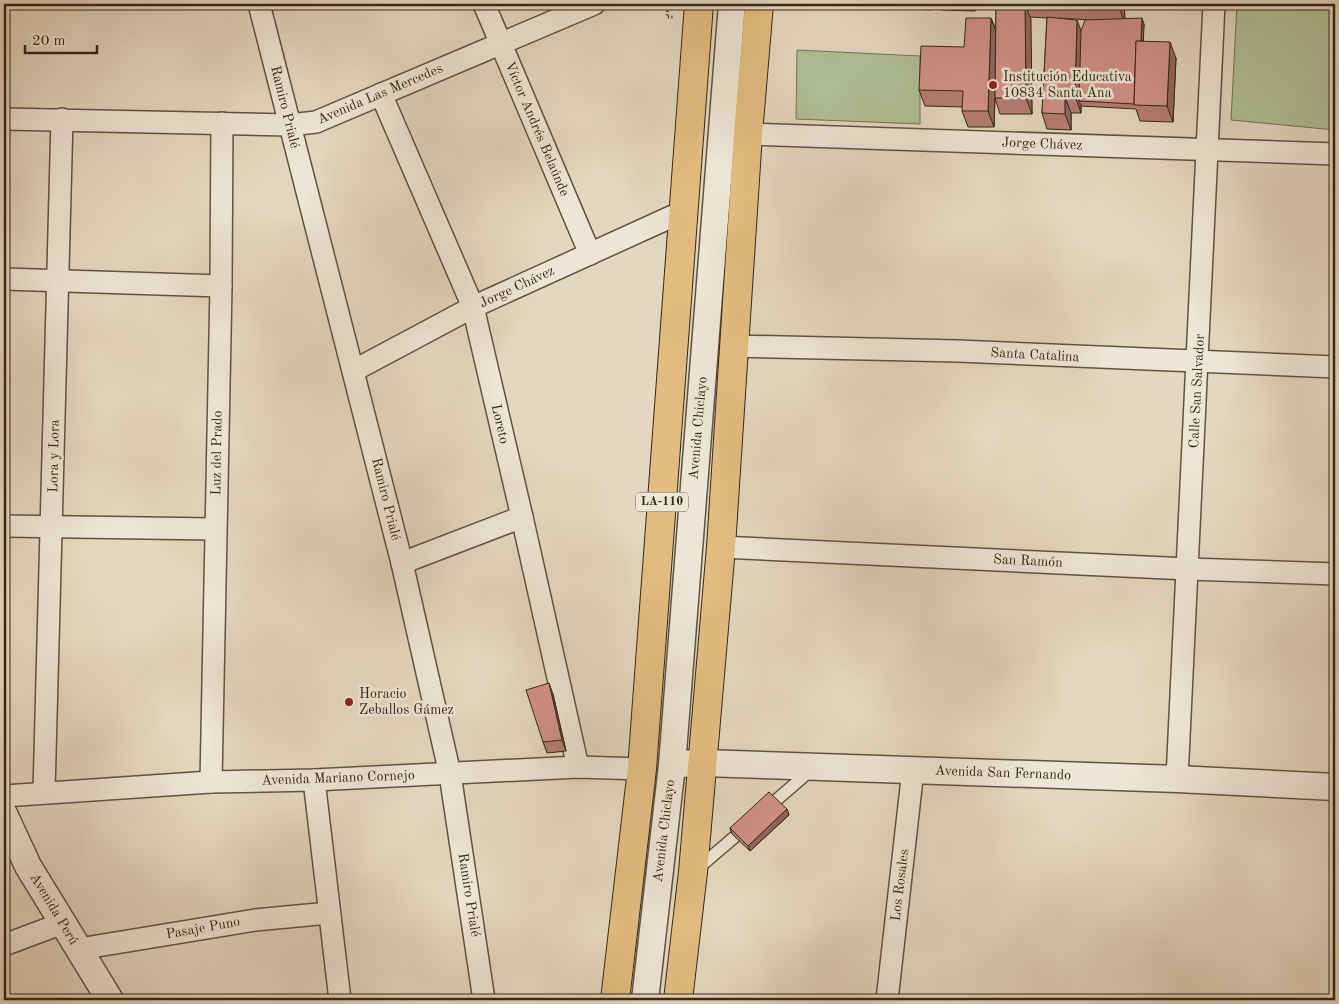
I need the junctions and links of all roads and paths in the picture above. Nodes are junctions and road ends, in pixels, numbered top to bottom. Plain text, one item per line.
1 (259, 4) edge
2 (484, 4) edge
3 (594, 4) edge
4 (668, 4) edge
5 (699, 4) edge
6 (732, 4) edge
7 (759, 4) edge
8 (1214, 4) edge
9 (667, 17) dead end
10 (500, 42) junction
11 (381, 94) junction
12 (4, 119) edge
13 (62, 119) junction
14 (222, 124) junction
15 (289, 125) junction
16 (748, 134) junction
17 (1208, 150) junction
18 (1335, 154) edge
19 (684, 211) junction
20 (590, 254) junction
21 (4, 279) edge
22 (58, 281) junction
23 (221, 286) junction
24 (473, 307) junction
25 (734, 346) junction
26 (1198, 363) junction
27 (1335, 367) edge
28 (353, 370) junction
29 (522, 517) junction
30 (4, 526) edge
31 (52, 527) junction
32 (215, 529) junction
33 (721, 547) junction
34 (402, 563) junction
35 (1188, 569) junction
36 (1335, 574) edge
37 (702, 763) junction
38 (672, 765) junction
39 (578, 767) junction
40 (814, 767) junction
41 (642, 769) junction
42 (913, 770) junction
43 (450, 774) junction
44 (1178, 778) junction
45 (314, 780) junction
46 (211, 782) junction
47 (1335, 787) edge
48 (44, 792) junction
49 (4, 796) edge
50 (4, 814) edge
51 (693, 872) junction
52 (329, 913) junction
53 (63, 923) junction
54 (4, 945) edge
55 (78, 949) junction
56 (110, 1000) edge
57 (340, 1000) edge
58 (484, 1000) edge
59 (616, 1000) edge
60 (645, 1000) edge
61 (678, 1000) edge
62 (887, 1000) edge

1 - 15 street, Ramiro Prialé
2 - 10 street, Víctor Andrés Belaúnde
3 - 10 street, Avenida Las Mercedes
4 - 9 path
5 - 19 main road, Avenida Chiclayo / LA-110
6 - 38 street, Avenida Chiclayo
7 - 16 main road
8 - 17 street, Calle San Salvador
10 - 11 street, Avenida Las Mercedes
10 - 20 street, Víctor Andrés Belaúnde
11 - 15 street, Avenida Las Mercedes
11 - 24 street, Loreto
12 - 13 street, Avenida Las Mercedes
13 - 14 street, Avenida Las Mercedes
13 - 22 street, Lora y Lora
14 - 15 street, Avenida Las Mercedes
14 - 23 street, Luz del Prado
15 - 28 street, Ramiro Prialé
16 - 17 street, Jorge Chávez
16 - 25 main road
17 - 18 street, Jorge Chávez
17 - 26 street, Calle San Salvador
19 - 20 street, Jorge Chávez
19 - 41 main road, Avenida Chiclayo / LA-110
20 - 24 street, Jorge Chávez
21 - 22 street
22 - 23 street
22 - 31 street, Lora y Lora
23 - 32 street, Luz del Prado
24 - 28 street, Jorge Chávez
24 - 29 street, Loreto
25 - 26 street, Santa Catalina
25 - 33 main road
26 - 27 street, Santa Catalina
26 - 35 street, Calle San Salvador
28 - 34 street, Ramiro Prialé
29 - 34 street
29 - 39 street, Loreto
30 - 31 street
31 - 32 street
31 - 48 street, Lora y Lora
32 - 46 street, Luz del Prado
33 - 35 street, San Ramón
33 - 37 main road
34 - 43 street, Ramiro Prialé
35 - 36 street, San Ramón
35 - 44 street, Calle San Salvador
37 - 38 street, Avenida San Fernando
37 - 40 street, Avenida San Fernando
37 - 51 main road
38 - 41 street, Avenida Mariano Cornejo
38 - 60 street, Avenida Chiclayo
39 - 41 street, Avenida Mariano Cornejo
39 - 43 street, Avenida Mariano Cornejo
40 - 42 street, Avenida San Fernando
40 - 51 lane
41 - 59 main road, Avenida Chiclayo / LA-110
42 - 44 street, Avenida San Fernando
42 - 62 street, Los Rosales
43 - 45 street, Avenida Mariano Cornejo
43 - 58 street, Ramiro Prialé
44 - 47 street, Avenida San Fernando
45 - 46 street, Avenida Mariano Cornejo
45 - 52 street
46 - 48 street, Avenida Mariano Cornejo
48 - 49 street, Avenida Mariano Cornejo
50 - 53 street, Avenida Perú
51 - 61 main road
52 - 55 street, Pasaje Puno
52 - 57 street
53 - 54 street
53 - 55 street, Avenida Perú
55 - 56 street, Avenida Perú

